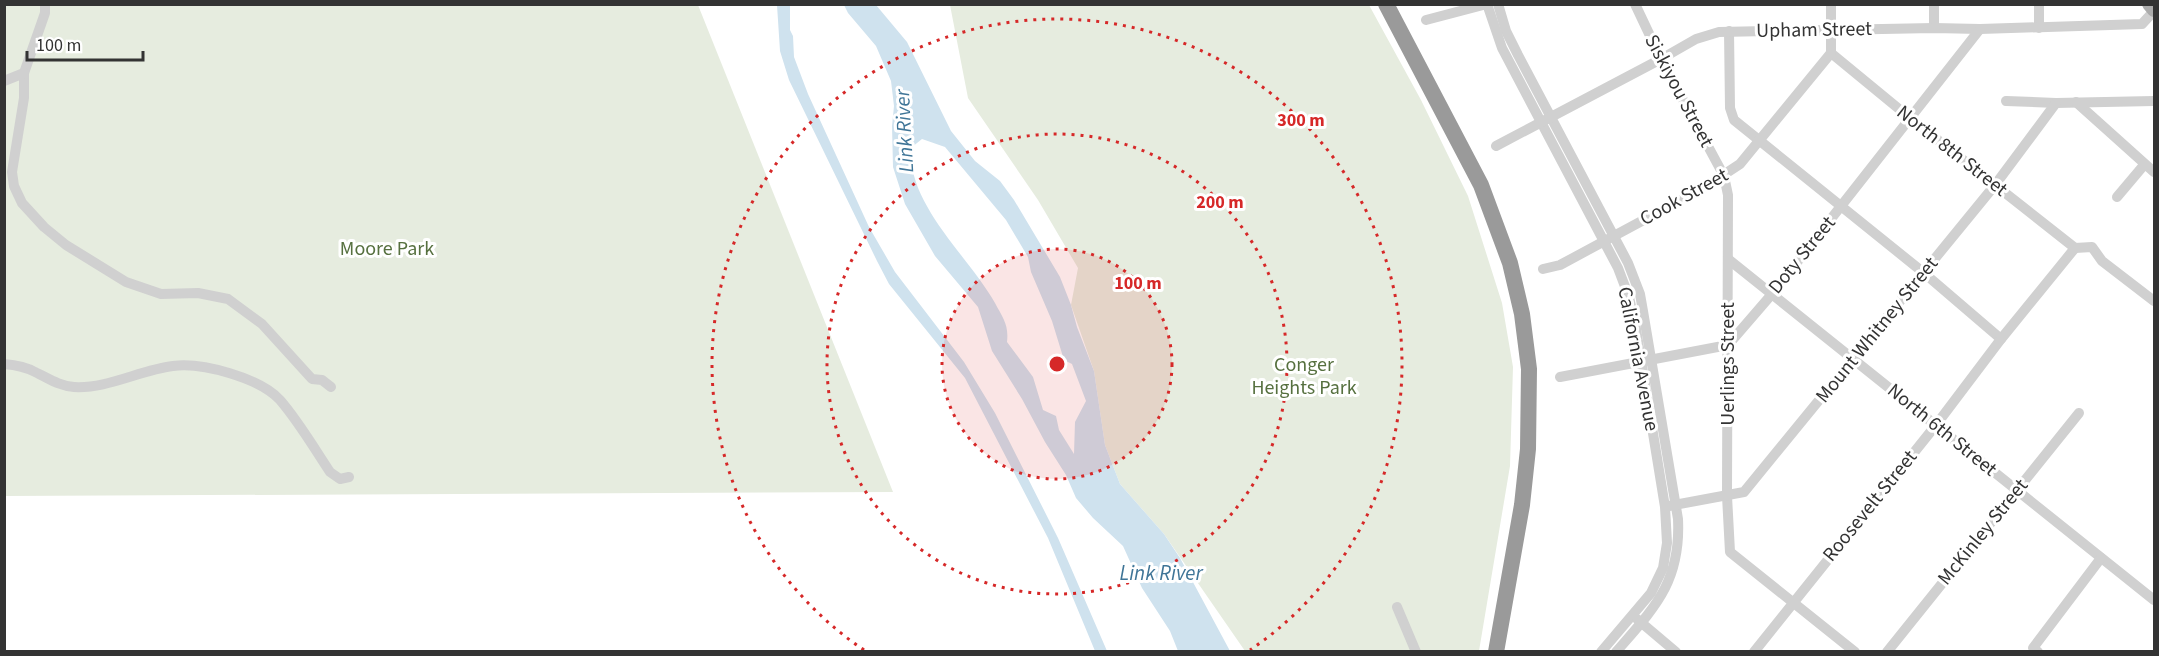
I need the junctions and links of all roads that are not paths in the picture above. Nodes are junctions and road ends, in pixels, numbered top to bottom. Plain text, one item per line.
1 (45, 4) edge
2 (1386, 4) edge
3 (1487, 4) edge
4 (1498, 4) edge
5 (1635, 4) edge
6 (1832, 4) edge
7 (1934, 4) edge
8 (2039, 4) edge
9 (2149, 4) edge
10 (2154, 10) edge
11 (1426, 20) dead end
12 (1934, 28) junction
13 (2039, 28) junction
14 (1980, 29) junction
15 (1832, 31) junction
16 (1729, 32) junction
17 (1831, 53) junction
18 (1661, 60) junction
19 (24, 73) junction
20 (4, 81) edge
21 (2006, 101) dead end
22 (2154, 101) edge
23 (2076, 102) junction
24 (2056, 103) junction
25 (1910, 118) junction
26 (1546, 120) junction
27 (1758, 141) junction
28 (1496, 146) dead end
29 (2144, 165) junction
30 (2154, 172) edge
31 (1724, 176) junction
32 (1995, 184) junction
33 (2117, 197) dead end
34 (1842, 206) junction
35 (1609, 238) junction
36 (2074, 248) junction
37 (1728, 259) junction
38 (1543, 269) dead end
39 (1924, 273) junction
40 (1772, 294) junction
41 (2154, 302) edge
42 (2001, 339) junction
43 (1728, 345) junction
44 (1853, 359) junction
45 (1646, 360) junction
46 (4, 364) edge
47 (1560, 377) dead end
48 (331, 387) dead end
49 (2079, 413) dead end
50 (1936, 425) junction
51 (349, 477) dead end
52 (2017, 490) junction
53 (1727, 496) junction
54 (1670, 506) junction
55 (2101, 558) junction
56 (2154, 600) edge
57 (1792, 603) junction
58 (1396, 607) dead end
59 (1637, 619) junction
60 (2035, 650) edge
61 (1416, 651) edge
62 (1496, 651) edge
63 (1601, 651) edge
64 (1616, 651) edge
65 (1676, 651) edge
66 (1754, 651) edge
67 (1855, 651) edge
68 (1887, 651) edge

1 - 19 street
2 - 62 highway
3 - 11 street
3 - 26 street, California Avenue
4 - 26 street, California Avenue
5 - 18 street, Siskiyou Street
6 - 15 street
7 - 12 street
8 - 13 street
9 - 10 main road
10 - 13 street, Upham Street
12 - 14 street, Upham Street
12 - 15 street, Upham Street
13 - 14 street, Upham Street
14 - 25 street, Doty Street
15 - 16 street, Upham Street
15 - 17 street
16 - 18 street, Upham Street
16 - 27 street
17 - 25 street, North 8th Street
17 - 27 street, Cook Street
18 - 26 street, Upham Street
18 - 31 street, Siskiyou Street
19 - 20 street
19 - 48 street
21 - 24 street
22 - 23 street
23 - 24 street
23 - 29 street
24 - 32 street, Mount Whitney Street
25 - 32 street, North 8th Street
25 - 34 street, Doty Street
26 - 28 street, Upham Street
26 - 35 street, California Avenue
27 - 31 street, Cook Street
27 - 34 street
29 - 30 street
29 - 33 street
31 - 35 street, Cook Street
31 - 37 street, Uerlings Street
32 - 36 street, North 8th Street
32 - 39 street, Mount Whitney Street
34 - 39 street
34 - 40 street, Doty Street
35 - 38 street, Cook Street
35 - 45 street, California Avenue
36 - 41 street, North 8th Street
36 - 42 street, Roosevelt Street
37 - 40 street, North 6th Street
37 - 43 street, Uerlings Street
39 - 42 street
39 - 44 street, Mount Whitney Street
40 - 43 street, Doty Street
40 - 44 street, North 6th Street
42 - 50 street, Roosevelt Street
43 - 45 street
43 - 53 street, Uerlings Street
44 - 50 street, North 6th Street
44 - 53 street, Mount Whitney Street
45 - 47 street
45 - 54 street, California Avenue
46 - 51 street
49 - 52 street, McKinley Street
50 - 52 street, North 6th Street
50 - 57 street, Roosevelt Street
52 - 55 street, North 6th Street
52 - 68 street, McKinley Street
53 - 54 street, Mount Whitney Street
53 - 57 street, Uerlings Street
54 - 59 street, California Avenue
55 - 56 street, North 6th Street
55 - 60 street
57 - 66 street, Roosevelt Street
57 - 67 street
58 - 61 street
59 - 63 street, California Avenue
59 - 64 street, California Avenue
59 - 65 street

